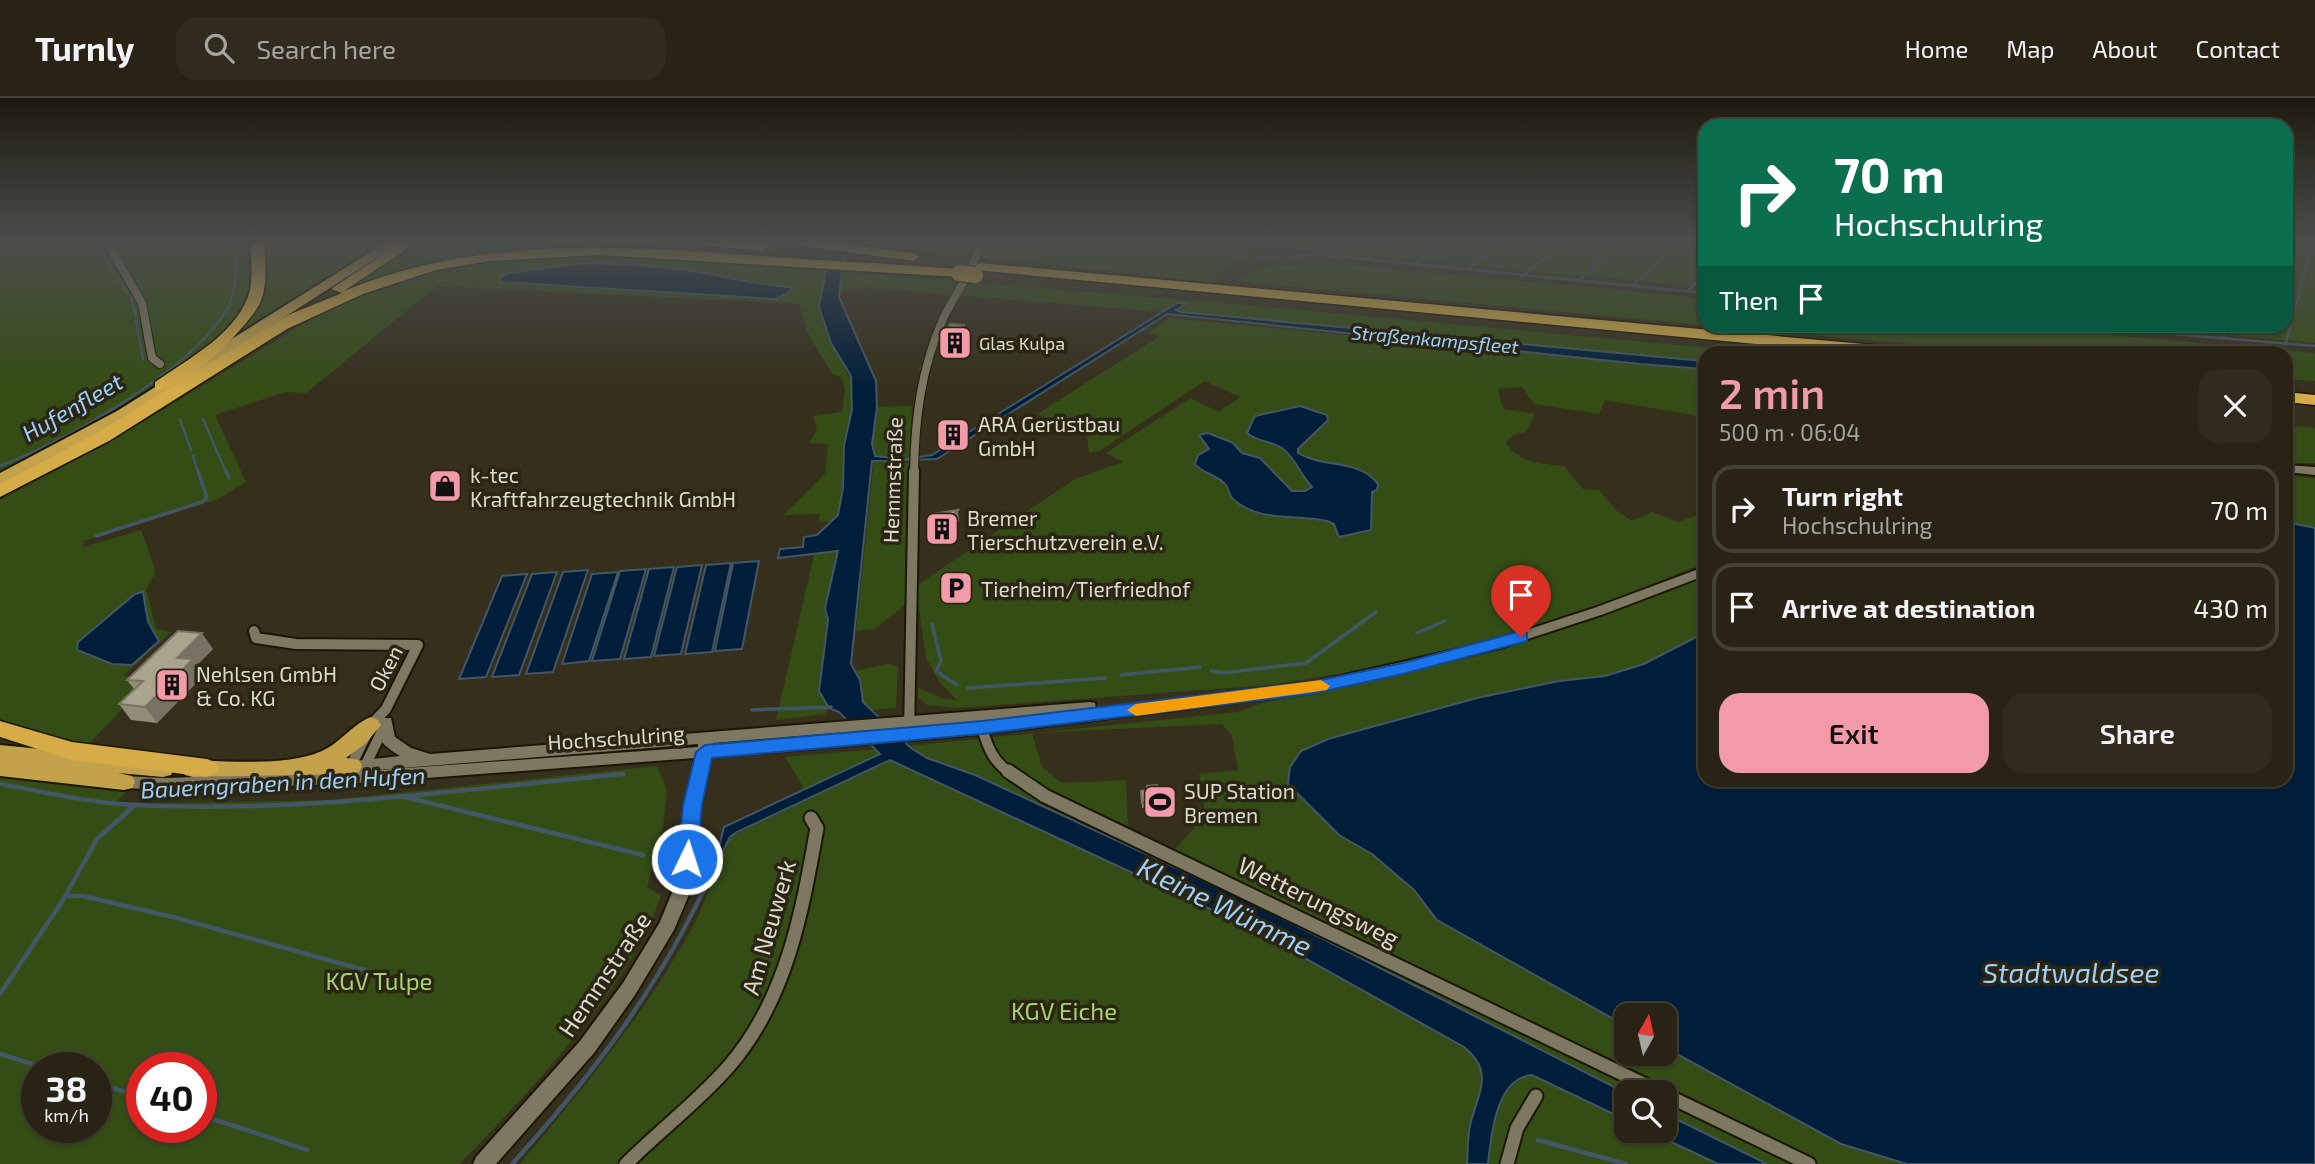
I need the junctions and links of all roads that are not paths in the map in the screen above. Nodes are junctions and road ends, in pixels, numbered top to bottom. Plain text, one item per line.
1 (135, 291) edge
2 (257, 291) edge
3 (318, 291) edge
4 (336, 291) edge
5 (362, 291) edge
6 (957, 291) edge
7 (1194, 291) edge
8 (1220, 291) edge
9 (283, 325) junction
10 (1741, 346) edge
11 (1830, 346) edge
12 (160, 364) dead end
13 (2293, 388) edge
14 (2315, 390) edge
15 (2293, 398) edge
16 (2315, 400) edge
17 (123, 414) junction
18 (2293, 469) edge
19 (2315, 471) edge
20 (0, 480) edge
21 (0, 491) edge
22 (1698, 573) edge
23 (254, 632) dead end
24 (1193, 702) junction
25 (381, 719) junction
26 (982, 728) junction
27 (0, 729) edge
28 (906, 730) junction
29 (706, 745) junction
30 (0, 753) edge
31 (439, 760) junction
32 (0, 768) edge
33 (207, 768) junction
34 (293, 768) junction
35 (355, 771) junction
36 (124, 782) junction
37 (811, 818) dead end
38 (1635, 1080) edge
39 (1536, 1096) dead end
40 (1677, 1100) edge
41 (483, 1164) edge
42 (626, 1164) edge
43 (1507, 1164) edge
44 (1809, 1164) edge

1 - 12 street
2 - 17 highway
3 - 17 highway
4 - 9 highway
5 - 9 highway
6 - 28 street, Hemmstraße
7 - 10 highway
8 - 11 highway
9 - 21 highway
13 - 14 highway
15 - 16 highway
17 - 20 highway
18 - 19 street
22 - 24 street, Hochschulring
23 - 25 street, Oken
24 - 26 street, Hochschulring
24 - 28 street, Hochschulring
25 - 31 street
25 - 34 highway
25 - 35 street, Oken
26 - 28 street, Hochschulring
26 - 38 street, Wetterungsweg
27 - 33 highway
28 - 29 street, Hochschulring
28 - 29 street, Hochschulring
29 - 31 street, Hochschulring
29 - 35 street, Hochschulring
29 - 41 street, Hemmstraße
30 - 33 highway
30 - 36 highway
31 - 35 street, Hochschulring
32 - 36 highway
33 - 34 highway
34 - 35 highway
35 - 36 street, Hochschulring
37 - 42 street, Am Neuwerk
39 - 43 street
40 - 44 street, Wetterungsweg

